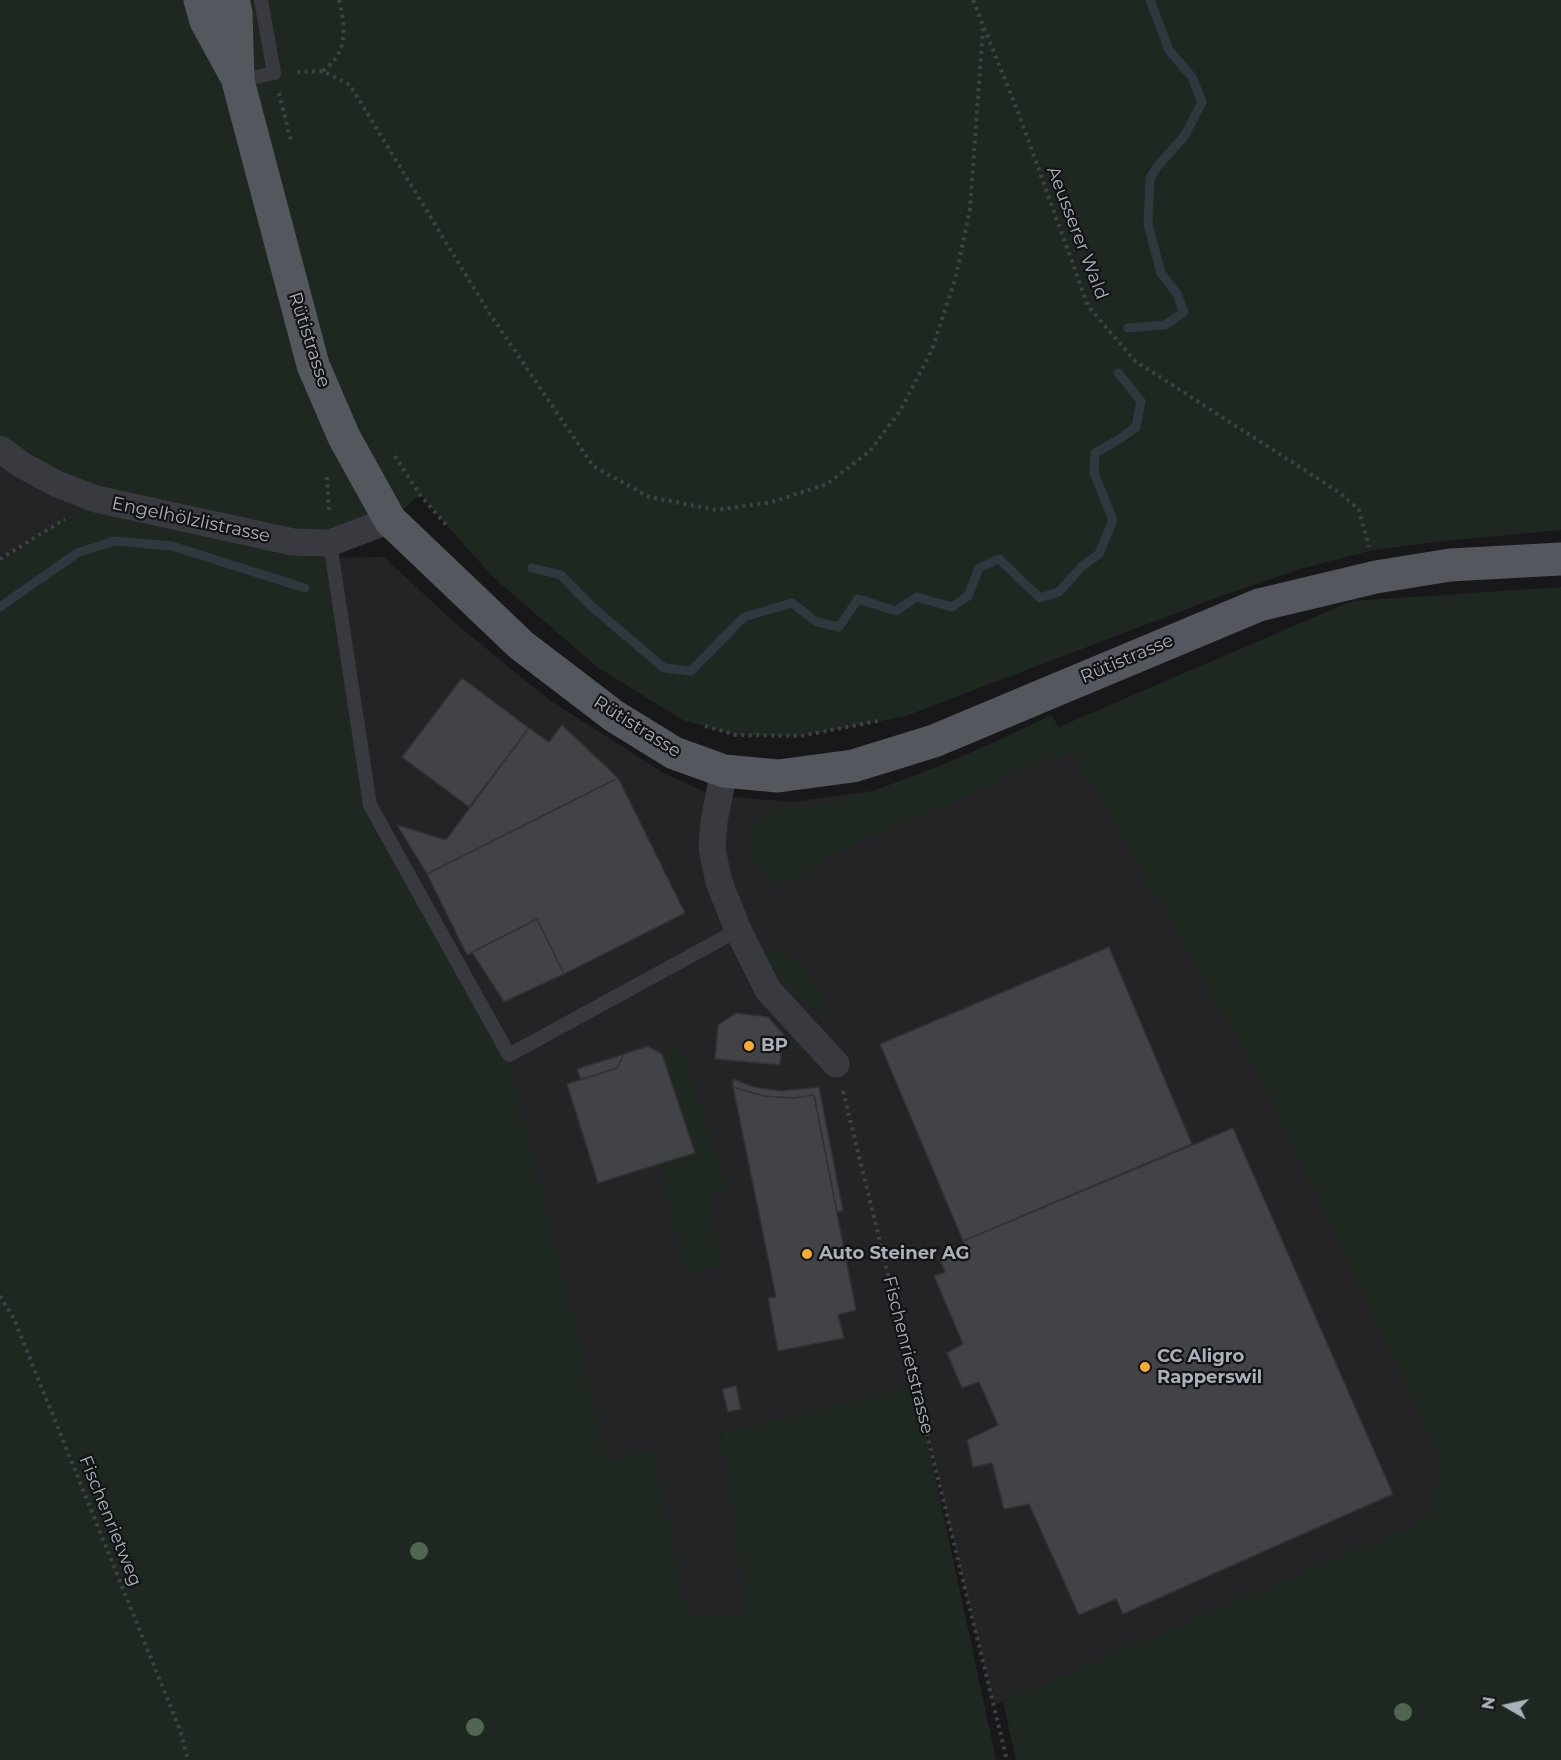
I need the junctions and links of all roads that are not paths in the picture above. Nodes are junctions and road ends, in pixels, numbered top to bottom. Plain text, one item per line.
1 (200, 0) edge
2 (233, 0) edge
3 (261, 0) edge
4 (238, 81) junction
5 (0, 449) edge
6 (390, 520) junction
7 (330, 543) junction
8 (1561, 559) edge
9 (724, 771) junction
10 (738, 930) junction
11 (836, 1064) road end

1 - 4 main road, Rütistrasse
2 - 4 main road, Rütistrasse
3 - 4 lane
4 - 6 main road, Rütistrasse
5 - 7 street, Engelhölzlistrasse
6 - 7 street, Engelhölzlistrasse
6 - 9 main road, Rütistrasse
7 - 10 lane
8 - 9 main road, Rütistrasse
9 - 10 street
10 - 11 street

